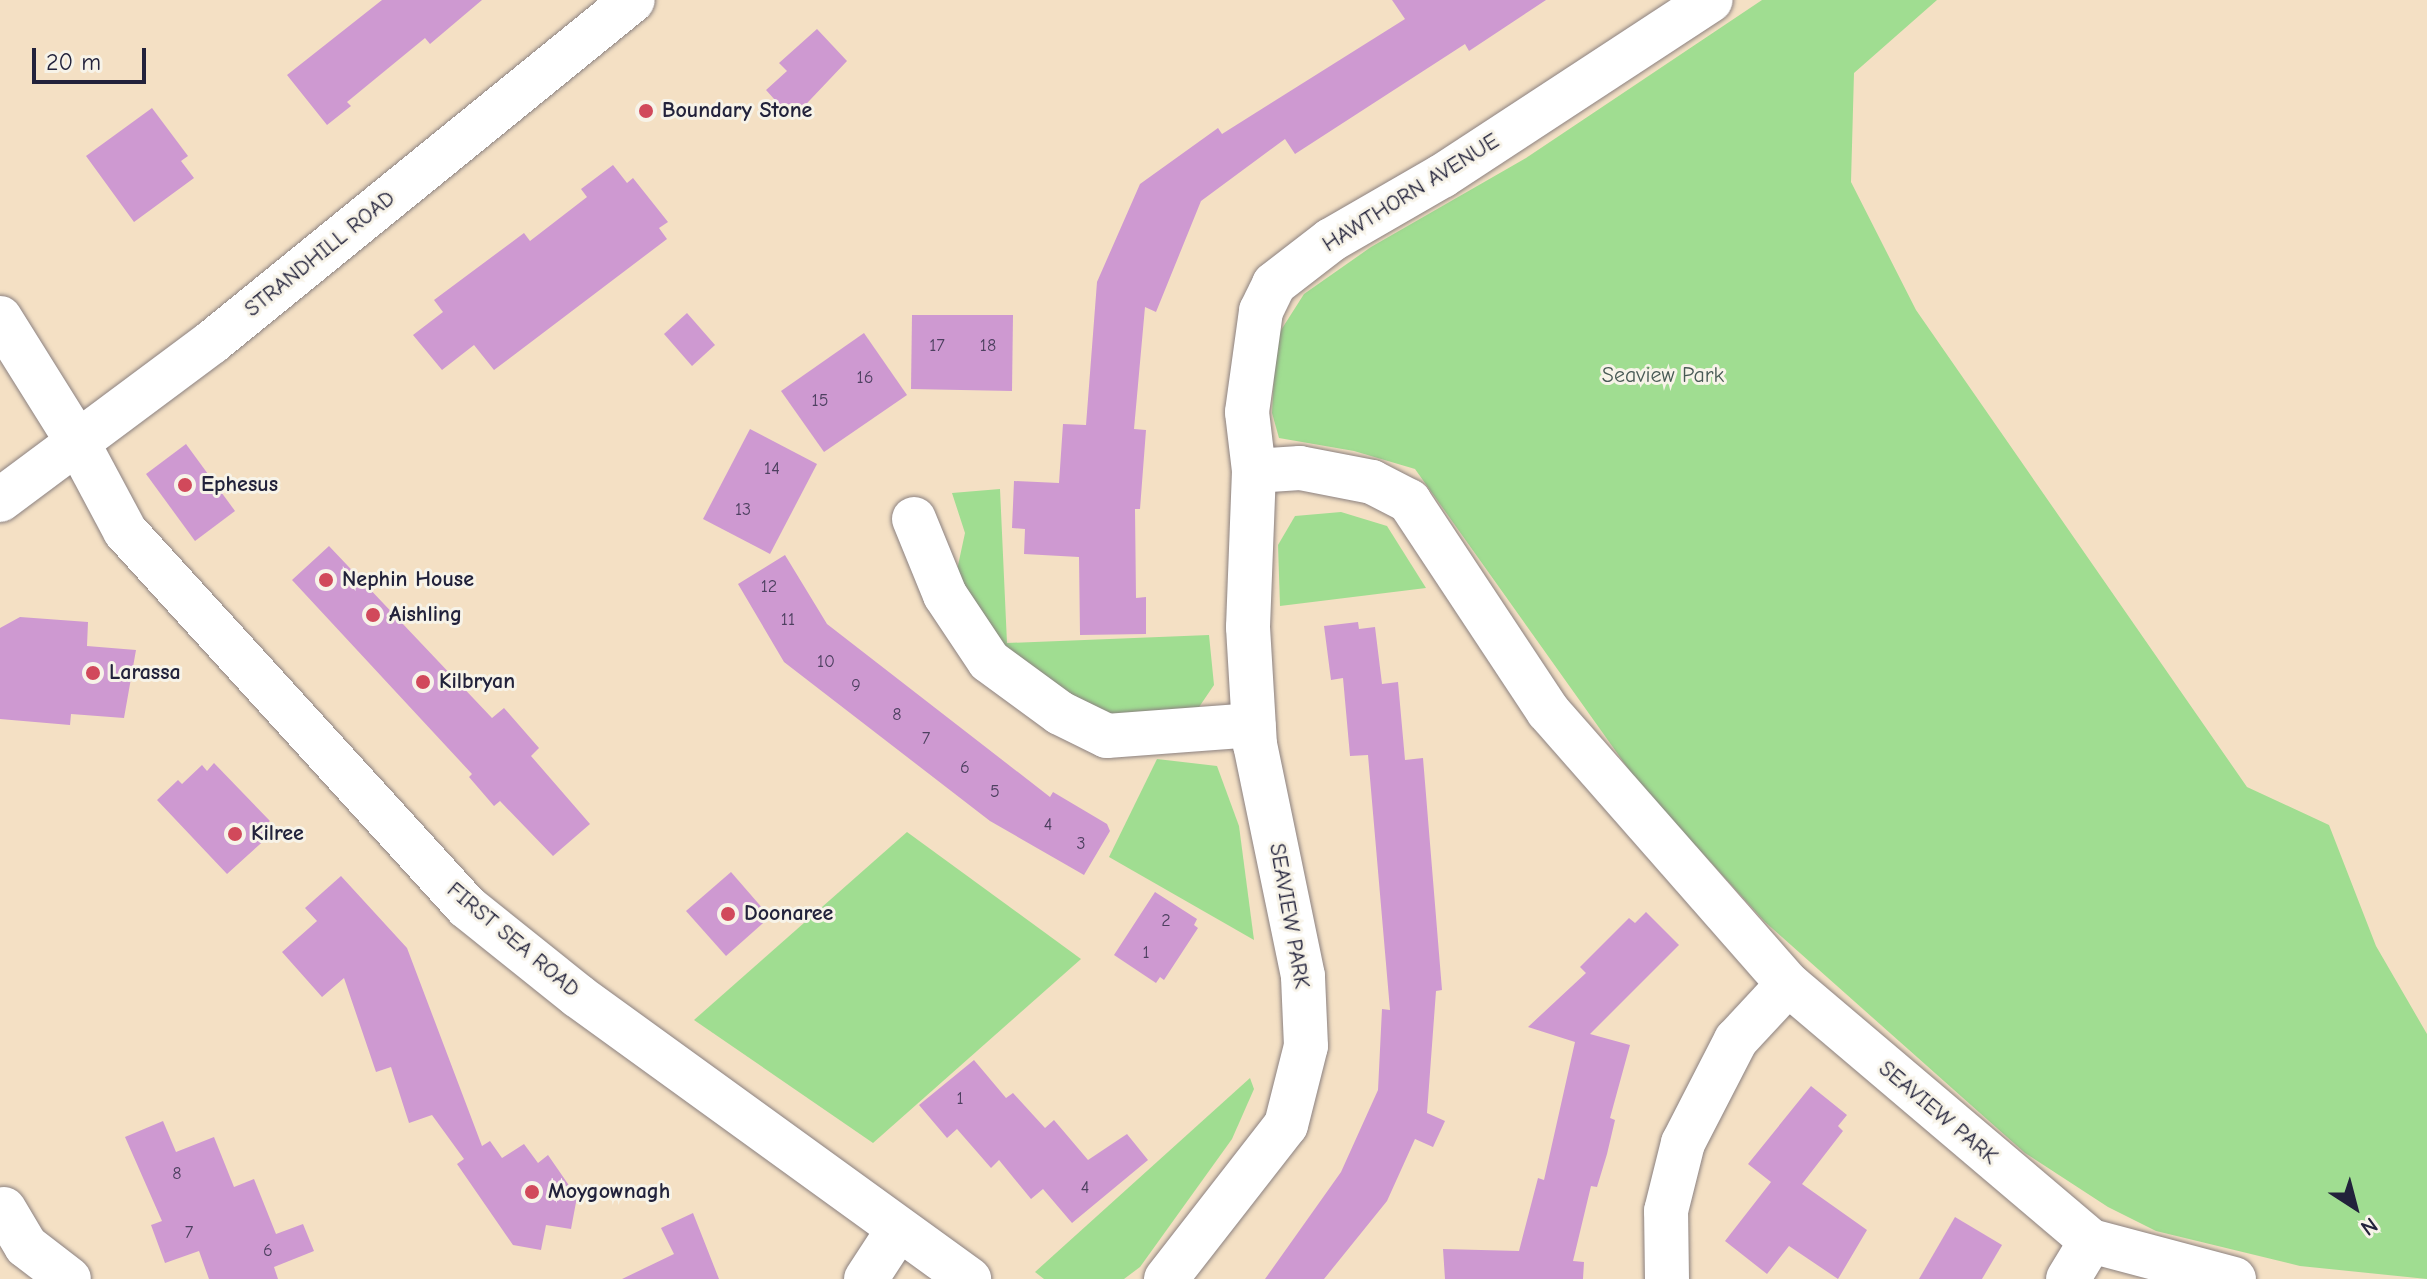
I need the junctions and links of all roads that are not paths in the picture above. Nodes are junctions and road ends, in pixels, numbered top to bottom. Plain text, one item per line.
1 (633, 0) edge
2 (1711, 0) edge
3 (0, 318) edge
4 (78, 443) junction
5 (1254, 471) junction
6 (0, 500) edge
7 (914, 519) dead end
8 (1254, 725) junction
9 (1788, 984) junction
10 (4, 1209) dead end
11 (898, 1230) junction
12 (2091, 1241) junction
13 (69, 1279) edge
14 (866, 1279) edge
15 (969, 1279) edge
16 (1166, 1279) edge
17 (1667, 1279) edge
18 (2068, 1279) edge
19 (2234, 1279) edge

1 - 4 street, STRANDHILL ROAD
2 - 5 street, HAWTHORN AVENUE
3 - 4 street, FIRST SEA ROAD
4 - 6 street, STRANDHILL ROAD
4 - 11 street, FIRST SEA ROAD
5 - 8 street, SEAVIEW PARK
5 - 9 street, SEAVIEW PARK
7 - 8 street
8 - 16 street, SEAVIEW PARK
9 - 12 street, SEAVIEW PARK
9 - 17 street
10 - 13 street
11 - 14 street
11 - 15 street, FIRST SEA ROAD
12 - 18 street
12 - 19 street, SEAVIEW PARK

